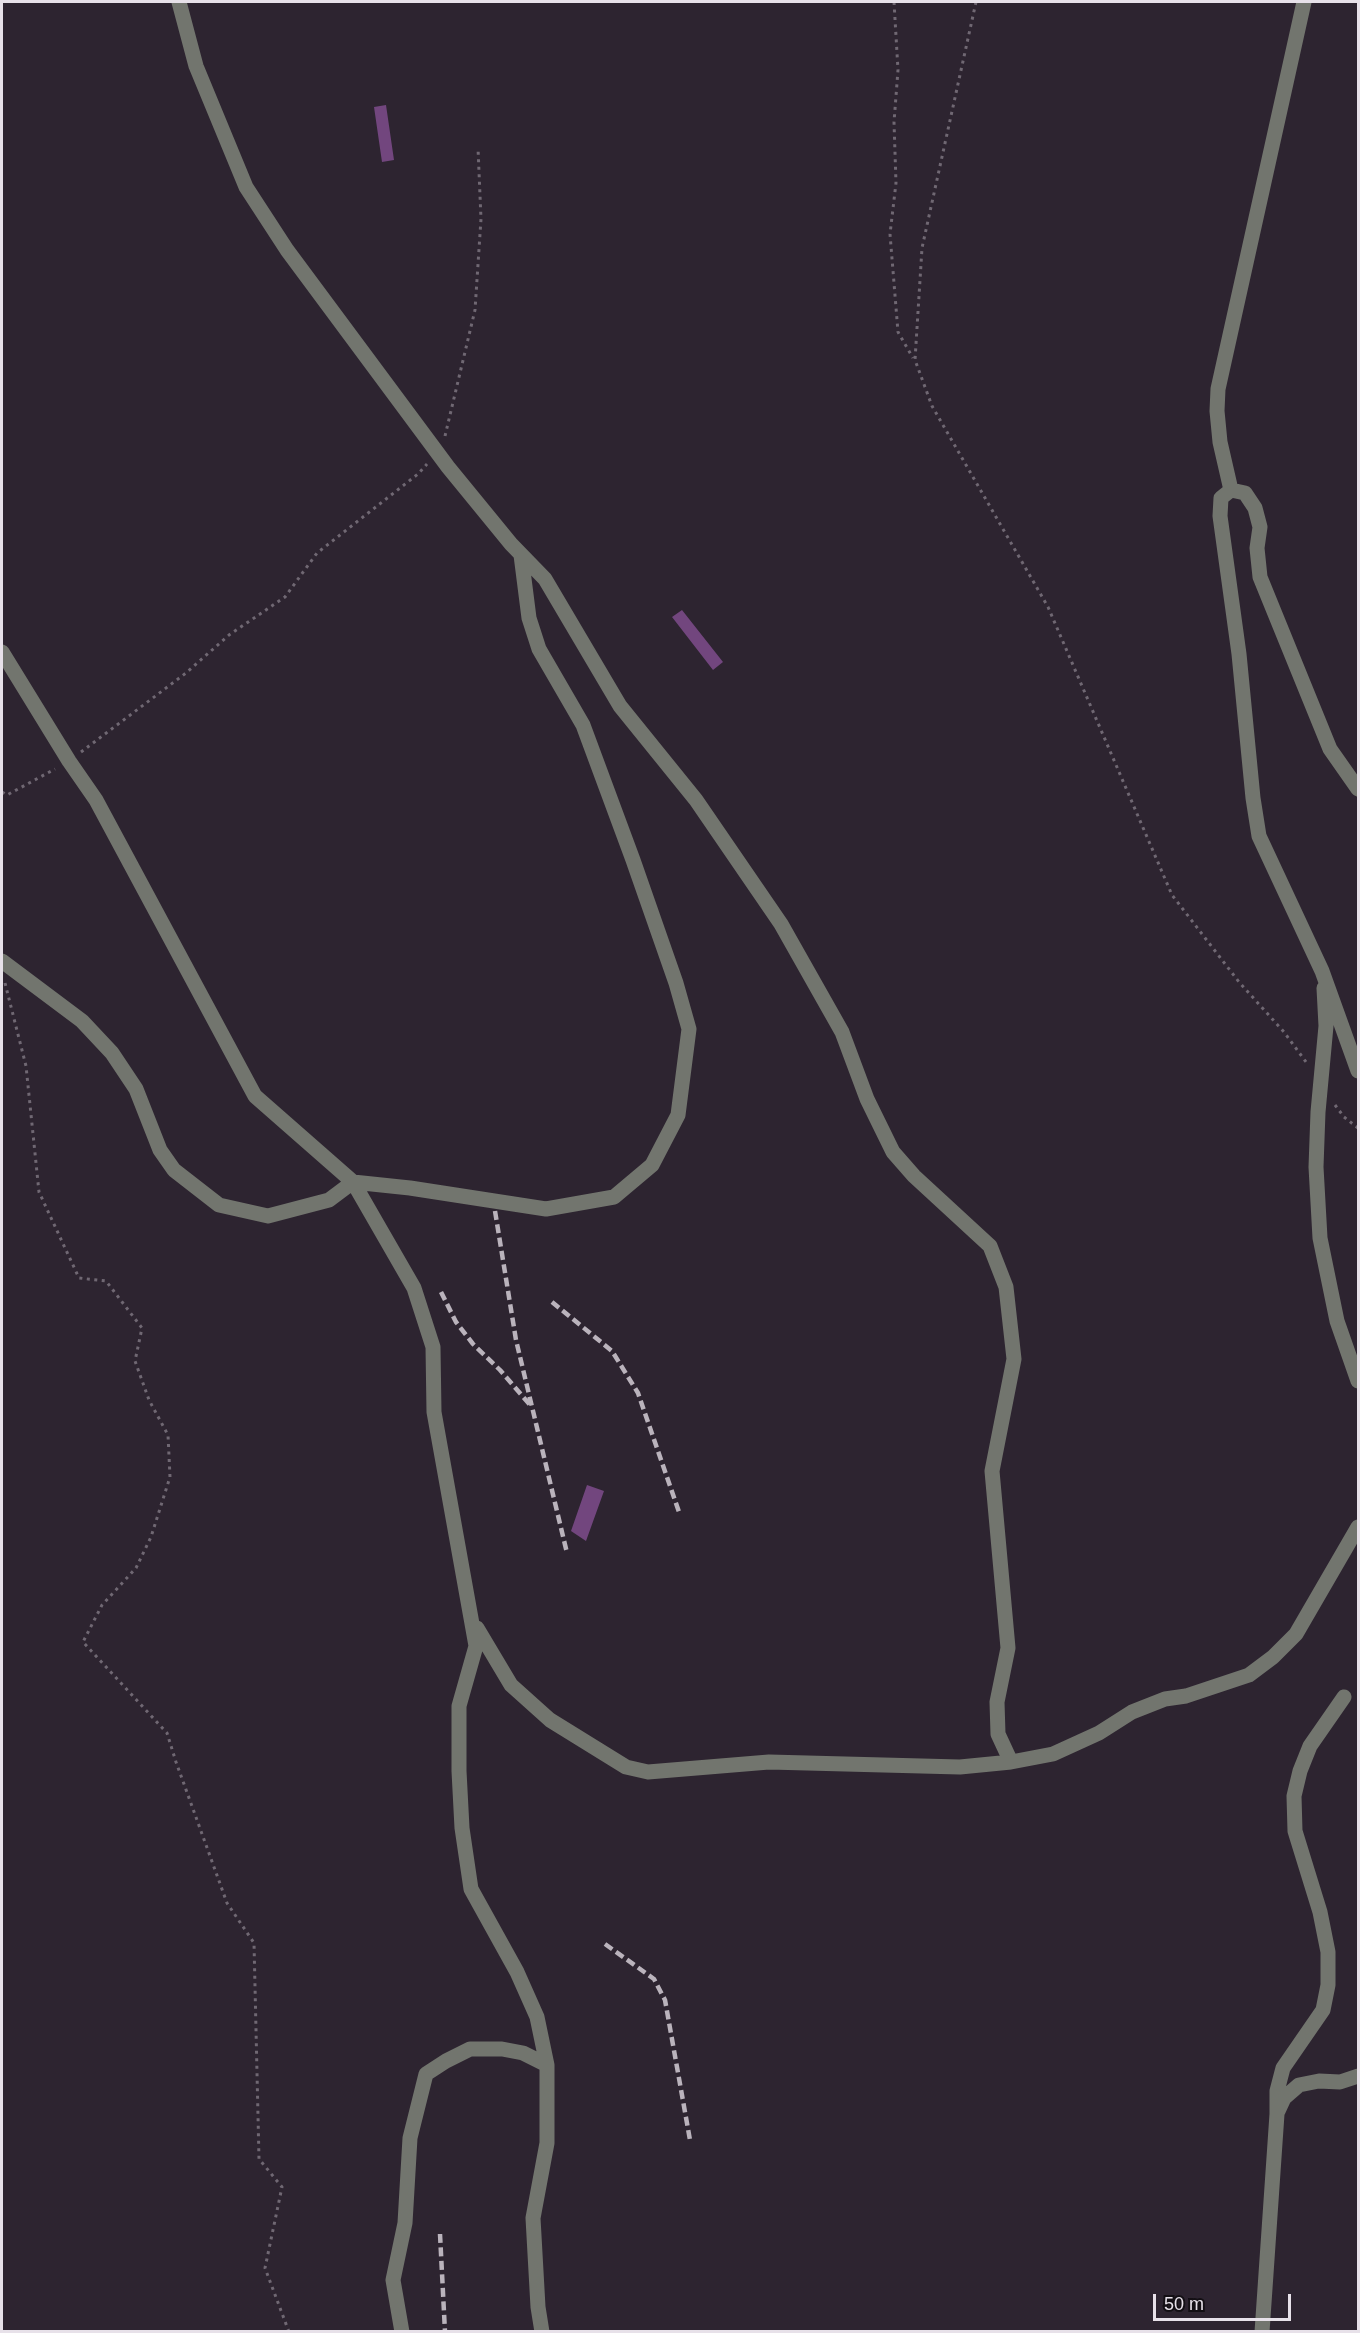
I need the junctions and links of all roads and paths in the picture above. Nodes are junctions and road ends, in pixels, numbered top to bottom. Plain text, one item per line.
1 (179, 2) edge
2 (894, 2) edge
3 (976, 2) edge
4 (1304, 2) edge
5 (478, 148) dead end
6 (915, 360) junction
7 (437, 453) junction
8 (1231, 490) junction
9 (521, 555) junction
10 (2, 652) edge
11 (69, 761) junction
12 (1359, 789) edge
13 (2, 792) edge
14 (2, 961) edge
15 (1322, 971) junction
16 (4, 980) dead end
17 (1359, 1071) edge
18 (1321, 1084) junction
19 (1359, 1128) edge
20 (353, 1182) junction
21 (1359, 1381) edge
22 (1359, 1527) edge
23 (472, 1620) junction
24 (1344, 1697) dead end
25 (1011, 1762) junction
26 (547, 2064) junction
27 (1359, 2076) edge
28 (1277, 2114) junction
29 (290, 2331) edge
30 (402, 2331) edge
31 (542, 2331) edge
32 (1262, 2331) edge

1 - 7 street
2 - 6 path
3 - 6 path
4 - 8 street
5 - 7 path
6 - 18 path
7 - 9 street
7 - 11 path
8 - 12 street
8 - 15 street
9 - 20 street
9 - 25 street
10 - 11 street
11 - 13 path
11 - 20 street
14 - 20 street
15 - 17 street
15 - 18 street
16 - 29 path
18 - 19 path
18 - 21 street
20 - 23 street
22 - 25 street
23 - 25 street
23 - 26 street
24 - 28 street
26 - 30 street
26 - 31 street
27 - 28 street
28 - 32 street

